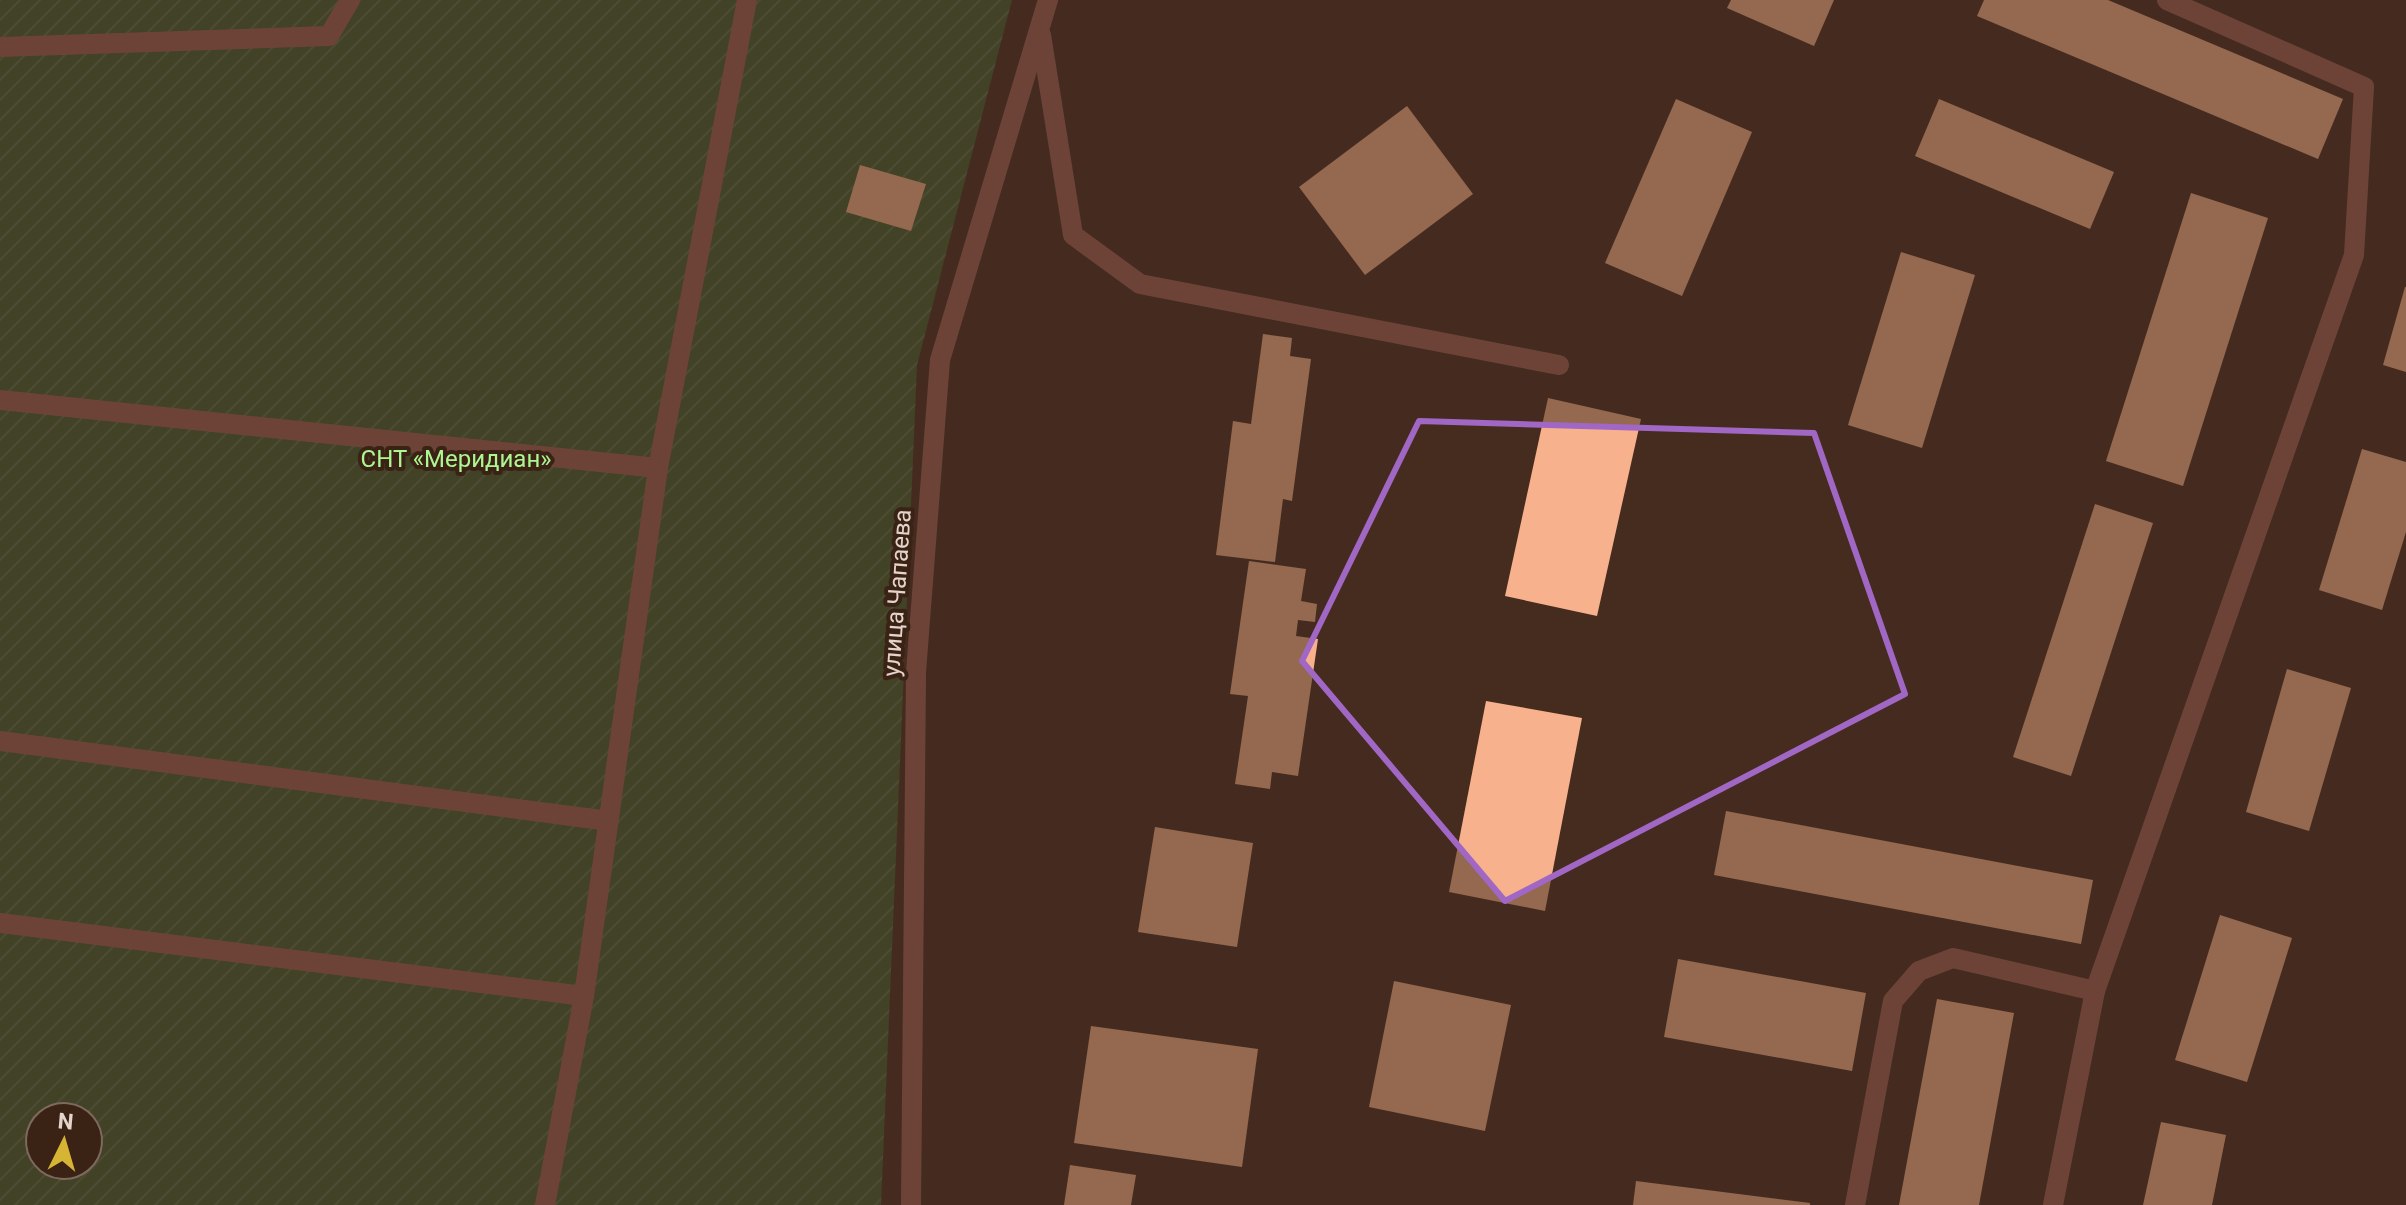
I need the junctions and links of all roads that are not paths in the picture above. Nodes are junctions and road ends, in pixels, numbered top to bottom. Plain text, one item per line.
1 (350, 0) edge
2 (747, 0) edge
3 (1048, 0) edge
4 (2167, 0) edge
5 (1040, 27) junction
6 (0, 47) edge
7 (1559, 365) dead end
8 (0, 400) edge
9 (658, 468) junction
10 (0, 741) edge
11 (609, 821) junction
12 (0, 923) edge
13 (2095, 991) junction
14 (584, 996) junction
15 (545, 1205) edge
16 (911, 1205) edge
17 (1855, 1205) edge
18 (2053, 1205) edge

1 - 6 street
2 - 9 street
3 - 5 street, улица Чапаева
4 - 13 street
5 - 7 street
5 - 16 street, улица Чапаева
8 - 9 street
9 - 11 street
10 - 11 street
11 - 14 street
12 - 14 street
13 - 17 street
13 - 18 street
14 - 15 street

